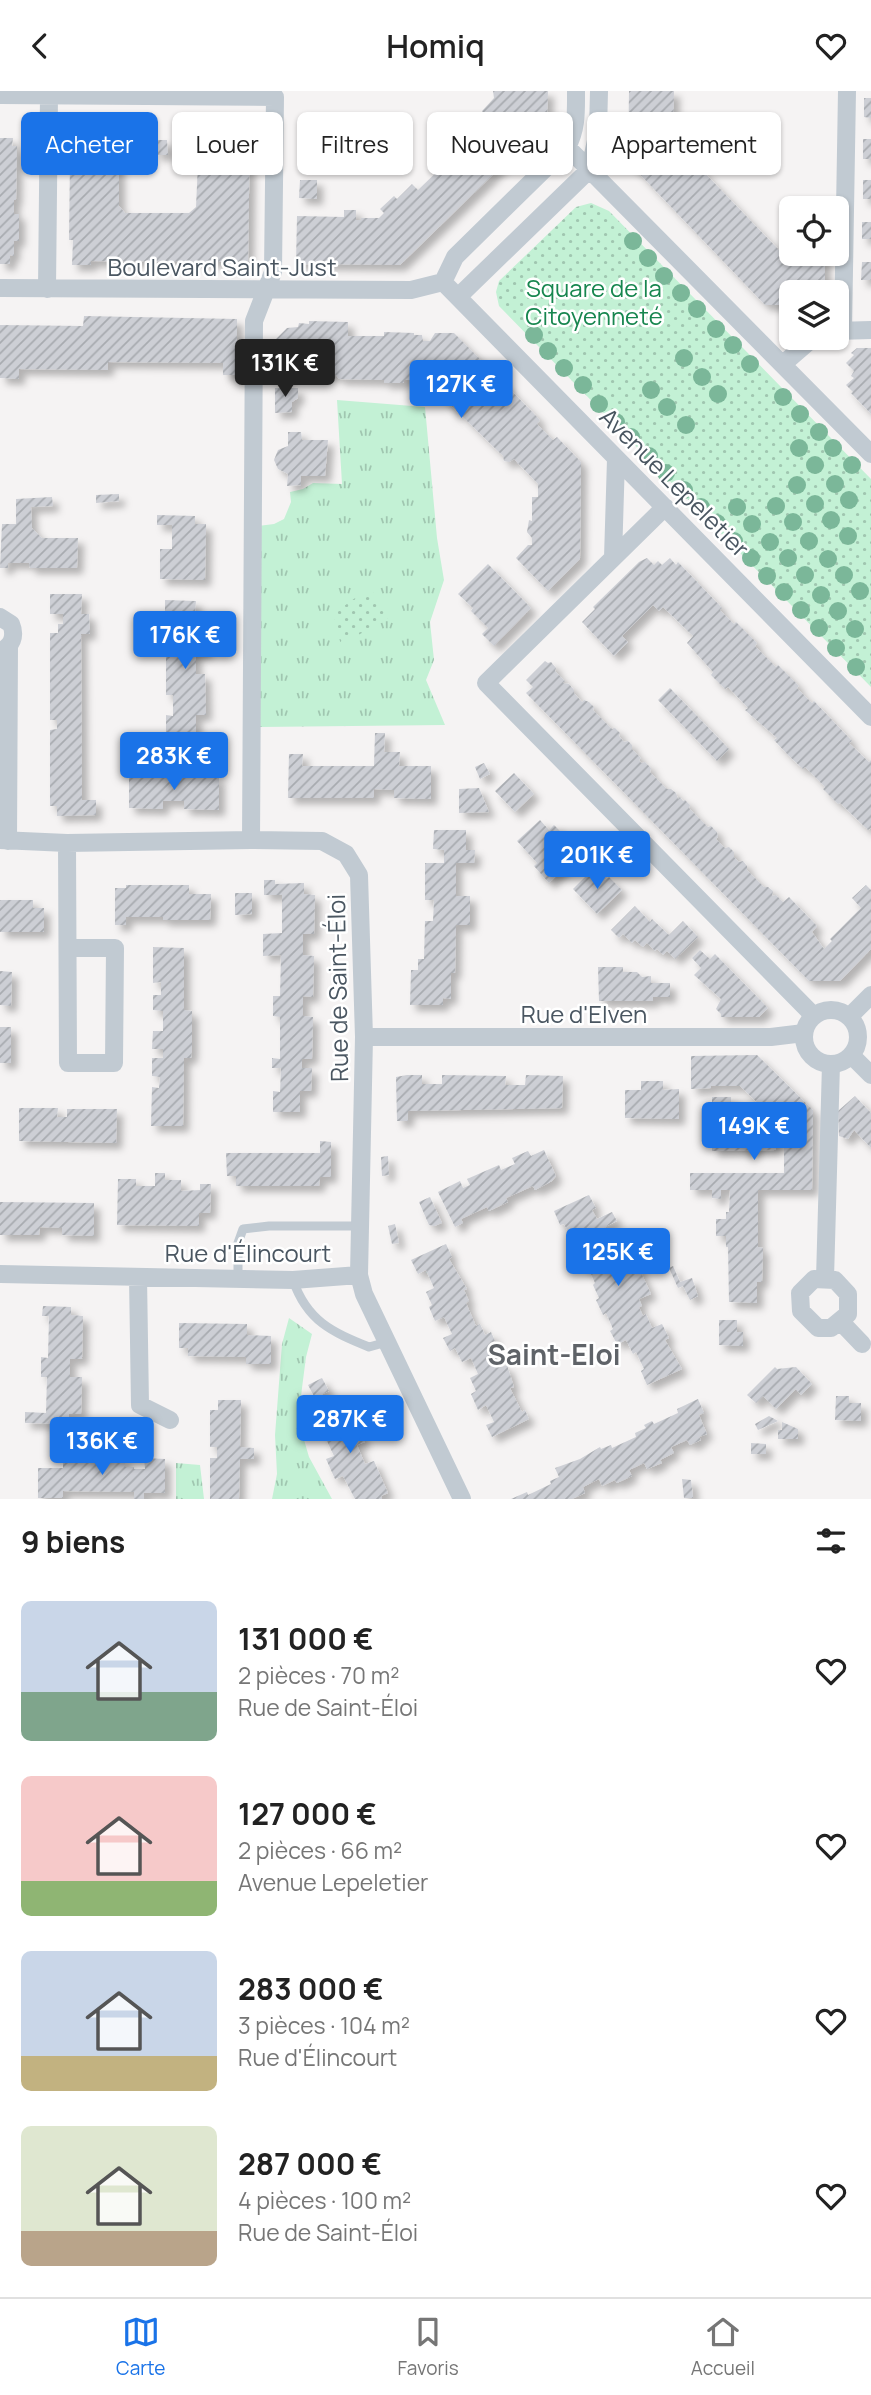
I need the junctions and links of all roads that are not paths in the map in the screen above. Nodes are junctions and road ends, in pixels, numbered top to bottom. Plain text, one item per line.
1 (576, 91) edge
2 (599, 91) edge
3 (847, 91) edge
4 (0, 95) edge
5 (48, 96) junction
6 (598, 112) edge
7 (573, 135) edge
8 (573, 153) edge
9 (587, 166) edge
10 (587, 172) edge
11 (538, 175) edge
12 (596, 175) edge
13 (841, 280) edge
14 (443, 282) junction
15 (0, 288) edge
16 (47, 289) junction
17 (265, 291) junction
18 (458, 297) junction
19 (849, 330) edge
20 (871, 330) edge
21 (799, 350) edge
22 (783, 364) junction
23 (871, 454) edge
24 (617, 459) junction
25 (665, 507) junction
26 (613, 558) junction
27 (0, 617) edge
28 (4, 649) edge
29 (871, 717) edge
30 (251, 840) junction
31 (4, 841) edge
32 (67, 843) junction
33 (68, 948) junction
34 (871, 995) edge
35 (814, 1016) junction
36 (849, 1017) junction
37 (804, 1033) junction
38 (364, 1037) junction
39 (851, 1055) junction
40 (831, 1064) junction
41 (871, 1075) edge
42 (360, 1226) junction
43 (0, 1274) edge
44 (359, 1275) junction
45 (138, 1277) junction
46 (238, 1279) junction
47 (825, 1279) junction
48 (293, 1280) junction
49 (840, 1321) junction
50 (387, 1342) junction
51 (862, 1344) dead end
52 (170, 1420) dead end
53 (462, 1499) edge

1 - 7 street
2 - 6 street
3 - 13 street
4 - 5 street
5 - 16 street
5 - 17 street
8 - 9 street
10 - 18 street
11 - 14 street
12 - 22 street
14 - 17 street, Boulevard Saint-Just
14 - 18 street, Avenue Lepeletier
15 - 16 street, Boulevard Saint-Just
16 - 17 street, Boulevard Saint-Just
17 - 30 street
18 - 24 street, Avenue Lepeletier
19 - 20 street
21 - 22 street
22 - 23 street
24 - 25 street, Avenue Lepeletier
24 - 26 street
25 - 26 street
25 - 29 street, Avenue Lepeletier
26 - 35 street
27 - 28 street
28 - 31 street
30 - 32 street
30 - 38 street, Rue de Saint-Éloi
31 - 32 street
32 - 33 street
33 - 33 street
34 - 36 street
35 - 36 street
35 - 37 street
36 - 39 street
37 - 38 street, Rue d'Elven
37 - 40 street
38 - 42 street, Rue de Saint-Éloi
39 - 40 street
39 - 41 street
40 - 47 street
42 - 44 street, Rue de Saint-Éloi
42 - 46 lane
43 - 45 street, Rue d'Élincourt
44 - 48 street, Rue d'Élincourt
44 - 50 street, Rue de Saint-Éloi
45 - 46 street, Rue d'Élincourt
45 - 52 street, Rue d'Élincourt
46 - 48 street, Rue d'Élincourt
47 - 49 street
47 - 49 street
48 - 50 lane
49 - 51 street
50 - 53 street, Rue de Saint-Éloi

